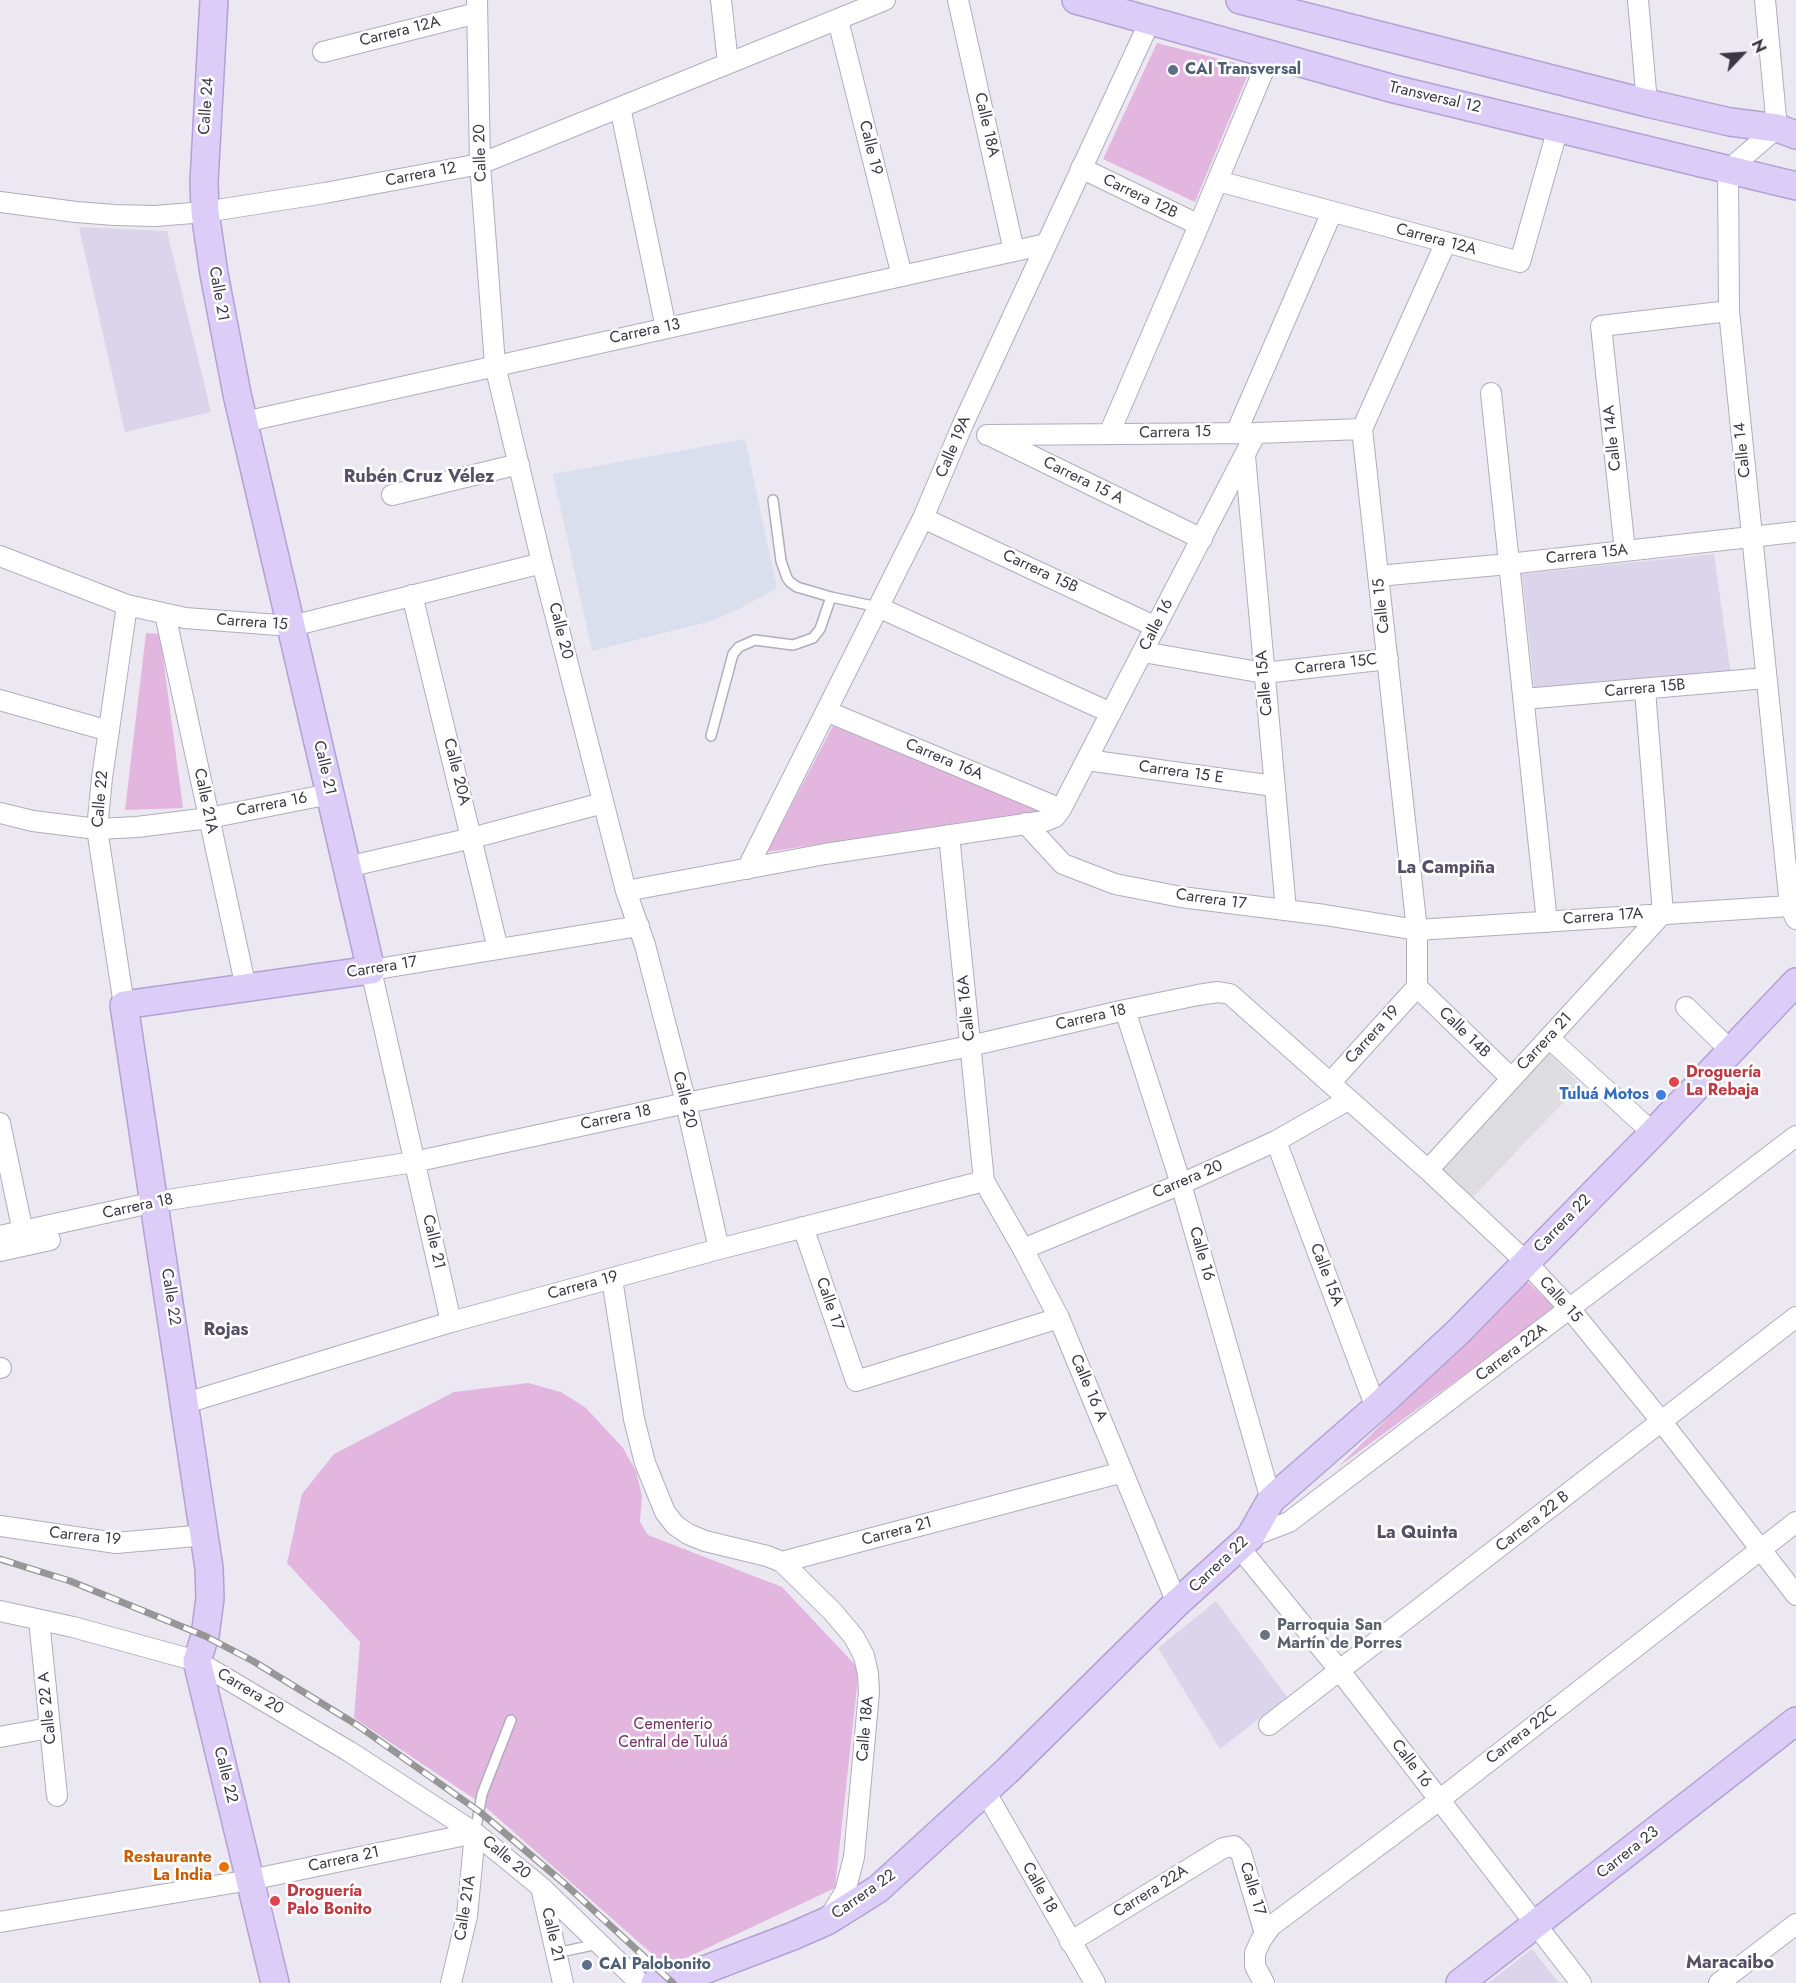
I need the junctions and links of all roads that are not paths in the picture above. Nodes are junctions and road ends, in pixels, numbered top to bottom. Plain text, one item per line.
1 (214, 0) edge
2 (721, 0) edge
3 (885, 0) edge
4 (958, 0) edge
5 (1076, 0) edge
6 (1240, 0) edge
7 (1638, 0) edge
8 (1765, 0) edge
9 (477, 7) edge
10 (1307, 8) edge
11 (838, 20) junction
12 (1150, 21) junction
13 (323, 52) dead end
14 (1270, 55) junction
15 (728, 63) junction
16 (1647, 103) junction
17 (620, 107) junction
18 (1558, 128) junction
19 (1786, 131) edge
20 (480, 164) junction
21 (1081, 168) junction
22 (1728, 170) junction
23 (1218, 181) junction
24 (1796, 186) edge
25 (0, 202) edge
26 (205, 212) junction
27 (1332, 212) junction
28 (1199, 225) junction
29 (1446, 242) junction
30 (1046, 244) junction
31 (1014, 251) junction
32 (902, 276) junction
33 (1729, 311) junction
34 (666, 328) junction
35 (495, 365) junction
36 (1491, 393) dead end
37 (244, 422) junction
38 (963, 424) junction
39 (1362, 429) junction
40 (1236, 432) junction
41 (1256, 433) junction
42 (1108, 434) junction
43 (987, 435) junction
44 (1245, 455) junction
45 (519, 464) junction
46 (392, 495) dead end
47 (772, 500) dead end
48 (923, 518) junction
49 (1796, 532) edge
50 (1752, 538) junction
51 (1202, 539) junction
52 (1625, 551) junction
53 (0, 556) edge
54 (542, 563) junction
55 (1508, 564) junction
56 (1378, 576) junction
57 (412, 595) junction
58 (831, 597) junction
59 (127, 605) junction
60 (879, 607) junction
61 (165, 614) junction
62 (292, 626) junction
63 (1156, 627) junction
64 (1143, 652) junction
65 (1388, 659) junction
66 (1264, 674) junction
67 (1766, 678) junction
68 (1645, 690) junction
69 (1524, 699) junction
70 (0, 700) edge
71 (826, 711) junction
72 (1111, 713) junction
73 (109, 731) junction
74 (711, 736) dead end
75 (1087, 760) junction
76 (1274, 786) junction
77 (330, 794) junction
78 (603, 803) junction
79 (0, 813) edge
80 (1058, 813) junction
81 (209, 818) junction
82 (1025, 823) junction
83 (97, 829) junction
84 (949, 835) junction
85 (472, 838) junction
86 (347, 867) junction
87 (747, 869) junction
88 (626, 891) junction
89 (1286, 910) junction
90 (1663, 913) junction
91 (1793, 913) edge
92 (1547, 922) junction
93 (639, 926) junction
94 (1417, 930) junction
95 (498, 949) junction
96 (371, 970) junction
97 (1796, 982) edge
98 (1417, 987) junction
99 (246, 988) junction
100 (1230, 994) joint
101 (124, 1005) junction
102 (1686, 1007) dead end
103 (1125, 1010) junction
104 (1550, 1038) junction
105 (970, 1046) junction
106 (1731, 1051) junction
107 (1511, 1078) junction
108 (1330, 1083) junction
109 (1348, 1100) junction
110 (686, 1103) junction
111 (0, 1123) edge
112 (1653, 1133) junction
113 (1796, 1136) edge
114 (1276, 1141) junction
115 (414, 1162) junction
116 (1428, 1170) junction
117 (984, 1181) junction
118 (1181, 1184) junction
119 (153, 1212) junction
120 (803, 1227) junction
121 (23, 1232) junction
122 (0, 1236) edge
123 (719, 1249) junction
124 (1023, 1249) junction
125 (0, 1251) edge
126 (1526, 1262) junction
127 (612, 1279) junction
128 (1570, 1309) junction
129 (1796, 1317) edge
130 (1059, 1318) junction
131 (451, 1322) junction
132 (186, 1403) junction
133 (1376, 1408) junction
134 (1662, 1422) junction
135 (1123, 1473) junction
136 (1271, 1500) junction
137 (1796, 1522) edge
138 (0, 1526) edge
139 (206, 1535) junction
140 (1245, 1542) junction
141 (1760, 1549) junction
142 (782, 1563) junction
143 (1796, 1595) edge
144 (1177, 1603) junction
145 (0, 1611) edge
146 (39, 1620) junction
147 (197, 1661) junction
148 (1340, 1671) junction
149 (511, 1720) dead end
150 (1796, 1721) edge
151 (1269, 1725) dead end
152 (49, 1728) junction
153 (0, 1737) edge
154 (985, 1791) junction
155 (57, 1797) dead end
156 (1438, 1801) junction
157 (476, 1833) junction
158 (1234, 1846) joint
159 (250, 1880) junction
160 (541, 1887) junction
161 (827, 1921) junction
162 (0, 1922) edge
163 (1796, 1924) edge
164 (1535, 1926) junction
165 (1266, 1934) junction
166 (1070, 1942) junction
167 (600, 1944) junction
168 (556, 1953) junction
169 (704, 1977) edge
170 (275, 1983) edge
171 (451, 1983) edge
172 (563, 1983) edge
173 (640, 1983) edge
174 (655, 1983) edge
175 (1095, 1983) edge
176 (1263, 1983) edge
177 (1460, 1983) edge
178 (1581, 1983) edge
179 (1719, 1983) edge

1 - 26 street, Calle 24
2 - 15 street
3 - 11 street, Carrera 12
4 - 31 street, Calle 18A
5 - 12 street, Transversal 12
6 - 10 street
7 - 16 street
8 - 19 street
9 - 13 street, Carrera 12A
9 - 20 street, Calle 20
10 - 16 street
11 - 15 street, Carrera 12
11 - 32 street, Calle 19
12 - 14 street, Transversal 12
12 - 21 street, Calle 19A
14 - 18 street, Transversal 12
14 - 23 street
15 - 17 street, Carrera 12
16 - 19 street
17 - 20 street, Carrera 12
17 - 34 street
18 - 22 street, Transversal 12
18 - 29 street, Carrera 12A
19 - 22 street
20 - 26 street, Carrera 12
20 - 35 street, Calle 20
21 - 28 street, Carrera 12B
21 - 30 street, Calle 19A
22 - 24 street, Transversal 12
22 - 33 street, Calle 14
23 - 27 street, Carrera 12A
23 - 28 street
25 - 26 street, Carrera 12
26 - 37 street, Calle 21
27 - 29 street, Carrera 12A
27 - 40 street
28 - 42 street
29 - 39 street
30 - 31 street, Carrera 13
30 - 38 street, Calle 19A
31 - 32 street, Carrera 13
32 - 34 street, Carrera 13
33 - 50 street, Calle 14
33 - 52 street, Calle 14A
34 - 35 street, Carrera 13
35 - 37 street, Carrera 13
35 - 45 street, Calle 20
36 - 55 street
37 - 62 street, Calle 21
38 - 43 street, Carrera 15 A
38 - 48 street, Calle 19A
39 - 41 street, Carrera 15
39 - 56 street, Calle 15
40 - 41 street, Carrera 15
40 - 42 street, Carrera 15
41 - 44 street, Calle 16
42 - 43 street, Carrera 15
43 - 51 street, Carrera 15 A
44 - 51 street, Calle 16
44 - 66 street, Calle 15A
45 - 46 street
45 - 54 street, Calle 20
47 - 58 lane
48 - 60 street, Calle 19A
48 - 63 street, Carrera 15B
49 - 50 street, Carrera 15A
50 - 52 street, Carrera 15A
50 - 67 street, Calle 14
51 - 63 street, Calle 16
52 - 55 street, Carrera 15A
53 - 59 street, Carrera 15
54 - 57 street, Carrera 15
54 - 78 street, Calle 20
55 - 56 street, Carrera 15A
55 - 69 street
56 - 65 street, Calle 15
57 - 62 street, Carrera 15
57 - 85 street, Calle 20A
58 - 60 lane
58 - 74 lane
59 - 61 street, Carrera 15
59 - 73 street, Calle 22
60 - 71 street, Calle 19A
60 - 72 street
61 - 62 street, Carrera 15
61 - 81 street, Calle 21A
62 - 77 street, Calle 21
63 - 64 street, Calle 16
64 - 66 street, Carrera 15C
64 - 72 street, Calle 16
65 - 66 street, Carrera 15C
65 - 94 street, Calle 15
66 - 76 street, Calle 15A
67 - 68 street, Carrera 15B
67 - 91 street, Calle 14
68 - 69 street, Carrera 15B
68 - 90 street
69 - 92 street
70 - 73 street
71 - 80 street, Carrera 16A
71 - 87 street, Calle 19A
72 - 75 street, Calle 16
73 - 83 street, Calle 22
75 - 76 street, Carrera 15 E
75 - 80 street, Calle 16
76 - 89 street, Calle 15A
77 - 81 street, Carrera 16
77 - 86 street, Calle 21
78 - 85 street
78 - 88 street, Calle 20
79 - 83 street, Carrera 16
80 - 82 street
81 - 83 street, Carrera 16
81 - 99 street, Calle 21A
82 - 84 street
82 - 89 street, Carrera 17
83 - 101 street, Calle 22
84 - 87 street
84 - 105 street, Calle 16A
85 - 86 street
85 - 95 street, Calle 20A
86 - 96 street, Calle 21
87 - 88 street
88 - 93 street, Calle 20
89 - 94 street, Carrera 17
90 - 91 street, Carrera 17A
90 - 92 street, Carrera 17A
90 - 104 street, Carrera 21
92 - 94 street, Carrera 17A
93 - 95 street, Carrera 17
93 - 110 street, Calle 20
94 - 98 street, Calle 15
95 - 96 street, Carrera 17
96 - 99 street, Carrera 17
96 - 115 street, Calle 21
97 - 106 street, Carrera 22
98 - 107 street, Calle 14B
98 - 108 street, Carrera 19
99 - 101 street, Carrera 17
100 - 103 street, Carrera 18
100 - 108 street, Calle 15
101 - 119 street, Calle 22
102 - 106 street
103 - 105 street, Carrera 18
103 - 118 street, Calle 16
104 - 107 street, Carrera 21
104 - 112 street
105 - 110 street, Carrera 18
105 - 117 street, Calle 16A
106 - 112 street, Carrera 22
107 - 116 street, Carrera 21
108 - 109 street, Calle 15
109 - 114 street, Carrera 20
109 - 116 street, Calle 15
110 - 115 street, Carrera 18
110 - 123 street, Calle 20
111 - 121 street
112 - 126 street, Carrera 22
113 - 128 street, Carrera 22A
114 - 118 street, Carrera 20
114 - 133 street, Calle 15A
115 - 119 street, Carrera 18
115 - 131 street, Calle 21
116 - 126 street, Calle 15
117 - 120 street, Carrera 19
117 - 124 street, Calle 16 A
118 - 124 street, Carrera 20
118 - 136 street, Calle 16
119 - 121 street, Carrera 18
119 - 125 street
119 - 132 street, Calle 22
120 - 123 street, Carrera 19
120 - 130 street, Calle 17
121 - 122 street, Carrera 18
123 - 127 street, Carrera 19
124 - 130 street, Calle 16 A
126 - 128 street, Calle 15
126 - 133 street, Carrera 22
127 - 131 street, Carrera 19
127 - 142 street
128 - 134 street, Calle 15
128 - 140 street, Carrera 22A
129 - 134 street, Carrera 22 B
130 - 135 street, Calle 16 A
131 - 132 street, Carrera 19
132 - 139 street, Calle 22
133 - 136 street, Carrera 22
134 - 141 street, Calle 15
134 - 148 street, Carrera 22 B
135 - 142 street, Carrera 21
135 - 144 street, Calle 16 A
136 - 140 street, Carrera 22
137 - 141 street, Carrera 22C
138 - 139 street, Carrera 19
139 - 147 street, Calle 22
140 - 144 street, Carrera 22
140 - 148 street, Calle 16
141 - 143 street, Calle 15
141 - 156 street, Carrera 22C
142 - 161 street, Calle 18A
144 - 154 street, Carrera 22
145 - 146 street, Carrera 20
146 - 147 street, Carrera 20
146 - 152 street, Calle 22 A
147 - 157 street, Carrera 20
147 - 159 street, Calle 22
148 - 151 street, Carrera 22 B
148 - 156 street, Calle 16
149 - 157 lane
150 - 164 street, Carrera 23
152 - 153 street
152 - 155 street, Calle 22 A
154 - 161 street, Carrera 22
154 - 166 street, Calle 18
156 - 164 street, Calle 16
156 - 165 street, Carrera 22C
157 - 159 street, Carrera 21
157 - 160 street, Calle 20
157 - 171 street, Calle 21A
158 - 165 street, Calle 17
158 - 166 street, Carrera 22A
159 - 162 street, Carrera 21
159 - 170 street, Calle 22
160 - 167 street, Calle 20
160 - 168 street, Calle 21
161 - 169 street, Carrera 22
163 - 179 street
164 - 177 street, Carrera 23
164 - 178 street, Calle 16
165 - 176 street, Carrera 22C
166 - 175 street, Calle 18
167 - 168 lane
167 - 173 street, Calle 20
168 - 172 street, Calle 21
169 - 174 street, Carrera 22

